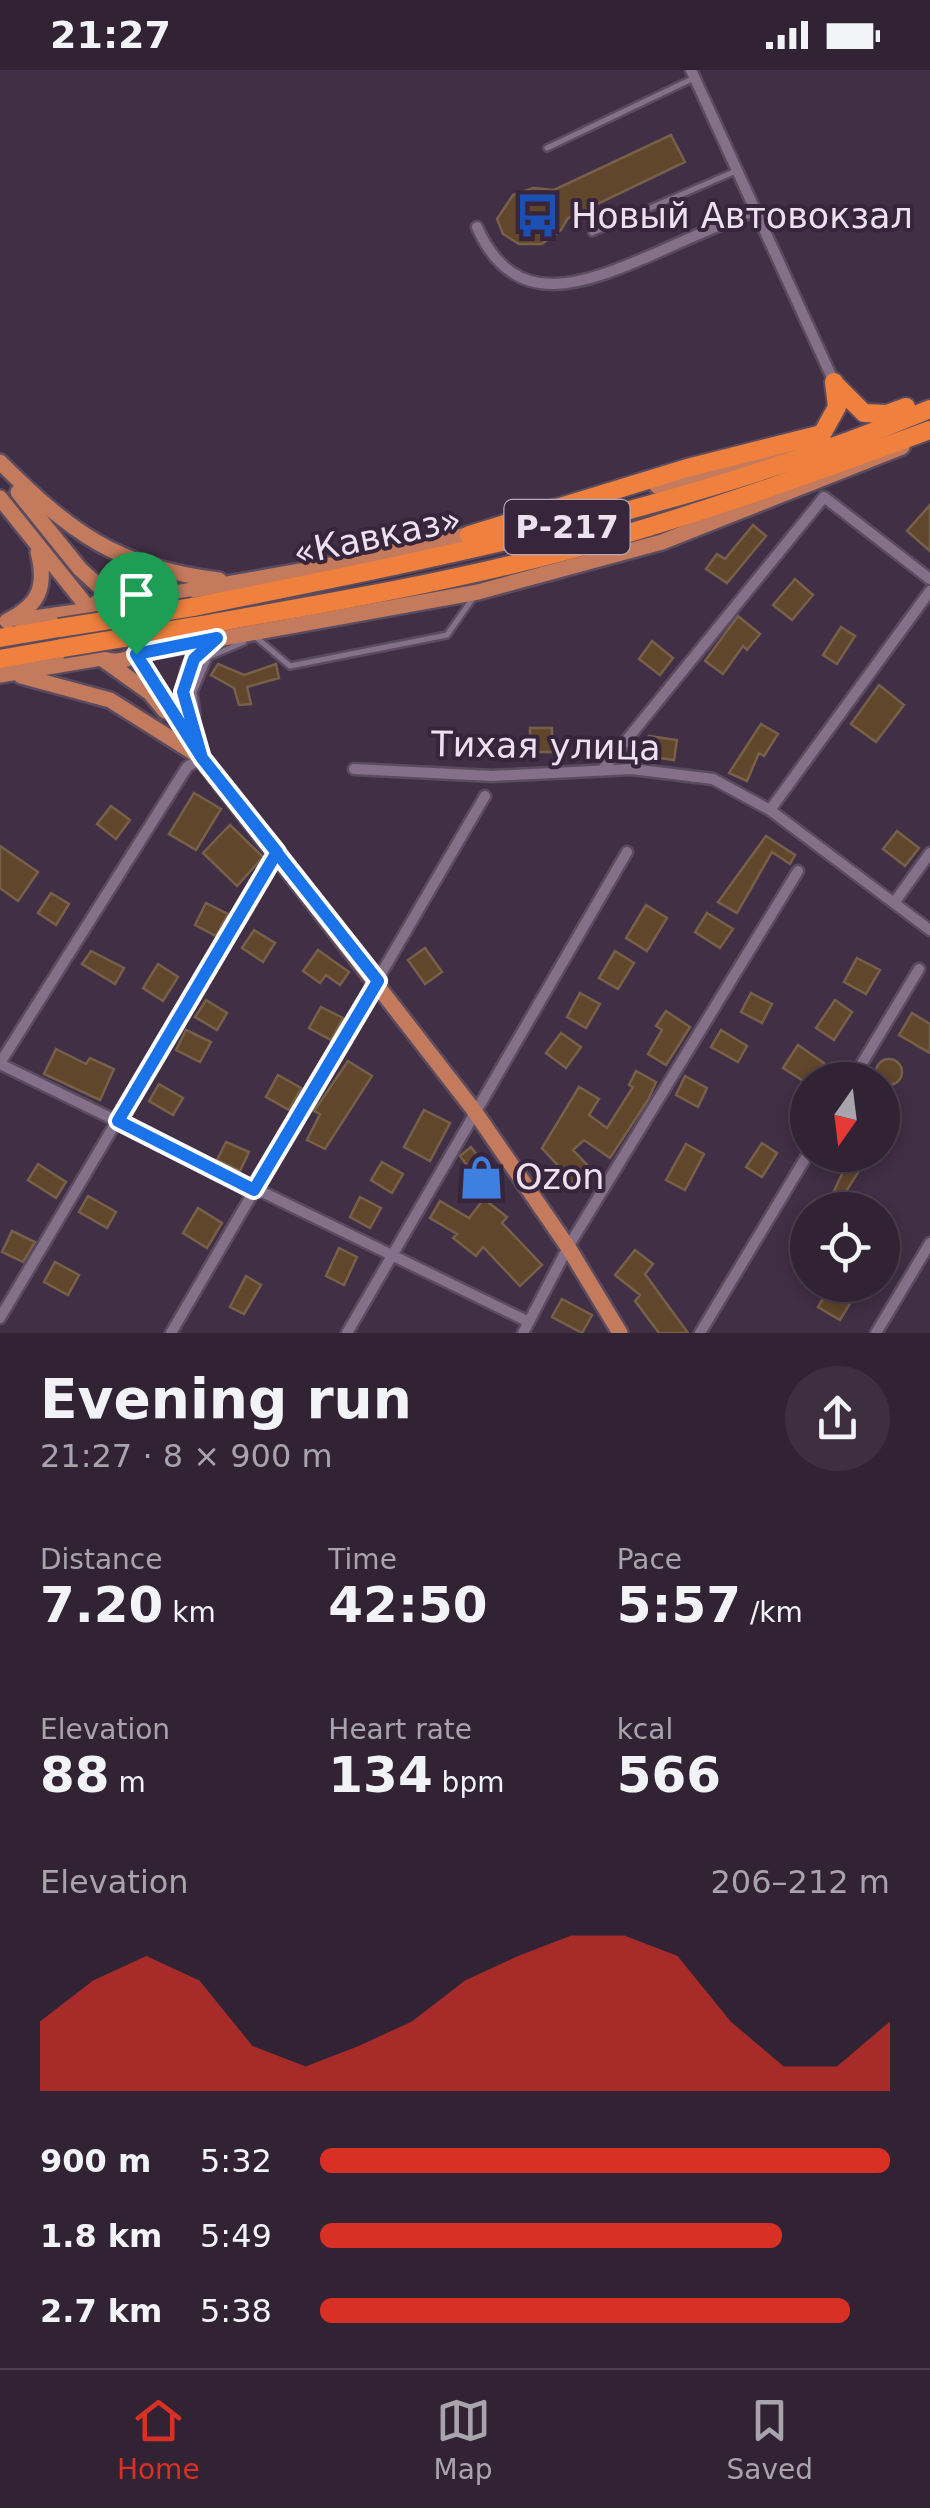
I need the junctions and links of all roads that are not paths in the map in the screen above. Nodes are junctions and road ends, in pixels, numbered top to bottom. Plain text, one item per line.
1 (693, 74) edge
2 (547, 148) dead end
3 (736, 171) junction
4 (754, 211) junction
5 (477, 226) dead end
6 (592, 233) dead end
7 (834, 382) junction
8 (930, 398) edge
9 (930, 409) edge
10 (930, 431) edge
11 (862, 436) junction
12 (0, 466) edge
13 (0, 498) edge
14 (469, 535) junction
15 (37, 548) junction
16 (930, 579) edge
17 (238, 583) junction
18 (930, 591) edge
19 (478, 592) junction
20 (112, 598) junction
21 (130, 601) junction
22 (90, 610) junction
23 (195, 617) junction
24 (2, 627) edge
25 (252, 635) junction
26 (217, 638) junction
27 (136, 654) junction
28 (101, 658) junction
29 (3, 669) edge
30 (190, 740) junction
31 (202, 758) junction
32 (354, 769) dead end
33 (603, 769) junction
34 (485, 796) dead end
35 (770, 810) junction
36 (277, 852) junction
37 (627, 852) dead end
38 (930, 854) edge
39 (798, 872) dead end
40 (894, 903) junction
41 (930, 930) edge
42 (919, 968) dead end
43 (378, 981) junction
44 (863, 1062) edge
45 (0, 1064) edge
46 (473, 1109) junction
47 (118, 1121) junction
48 (797, 1172) edge
49 (254, 1190) junction
50 (930, 1243) edge
51 (568, 1248) junction
52 (391, 1254) junction
53 (0, 1318) edge
54 (529, 1322) junction
55 (171, 1333) edge
56 (347, 1333) edge
57 (522, 1333) edge
58 (620, 1333) edge
59 (700, 1333) edge
60 (876, 1333) edge

1 - 2 lane
1 - 3 street
3 - 4 street
3 - 6 lane
4 - 5 street
4 - 7 street
7 - 8 highway
7 - 14 highway
9 - 11 highway, «Кавказ» / Р-217
10 - 19 main road, Р-217
10 - 23 highway, «Кавказ» / Р-217
11 - 14 main road, Р-217
11 - 23 highway, «Кавказ» / Р-217
12 - 17 main road, Р-217
12 - 20 main road, Р-217
13 - 15 main road
14 - 17 main road, Р-217
15 - 22 main road
15 - 24 main road
16 - 33 street
17 - 21 main road, Р-217
18 - 35 street
19 - 25 main road, Р-217
19 - 25 lane
20 - 21 main road
20 - 22 main road
21 - 27 main road
22 - 24 main road
22 - 28 main road
23 - 24 highway, «Кавказ» / Р-217, bridge
23 - 29 highway, «Кавказ» / Р-217, bridge
25 - 26 main road, Р-217
25 - 31 lane
26 - 27 main road, Р-217
26 - 31 main road
27 - 28 main road
27 - 30 main road
28 - 29 main road
28 - 30 main road
29 - 31 main road
30 - 31 main road
31 - 36 main road
31 - 45 street
32 - 33 street, Тихая улица
33 - 35 street, Тихая улица
34 - 43 street
35 - 40 street, Тихая улица
36 - 43 main road
36 - 47 street
37 - 46 street
38 - 40 street
39 - 51 street
40 - 41 street, Тихая улица
42 - 44 street
43 - 46 main road
43 - 49 street
45 - 47 street
46 - 51 main road
46 - 52 street
47 - 49 street
47 - 53 street
48 - 59 street
49 - 52 street
49 - 55 street
50 - 60 street
51 - 54 street
51 - 58 main road
52 - 54 street
52 - 56 street
54 - 57 street

